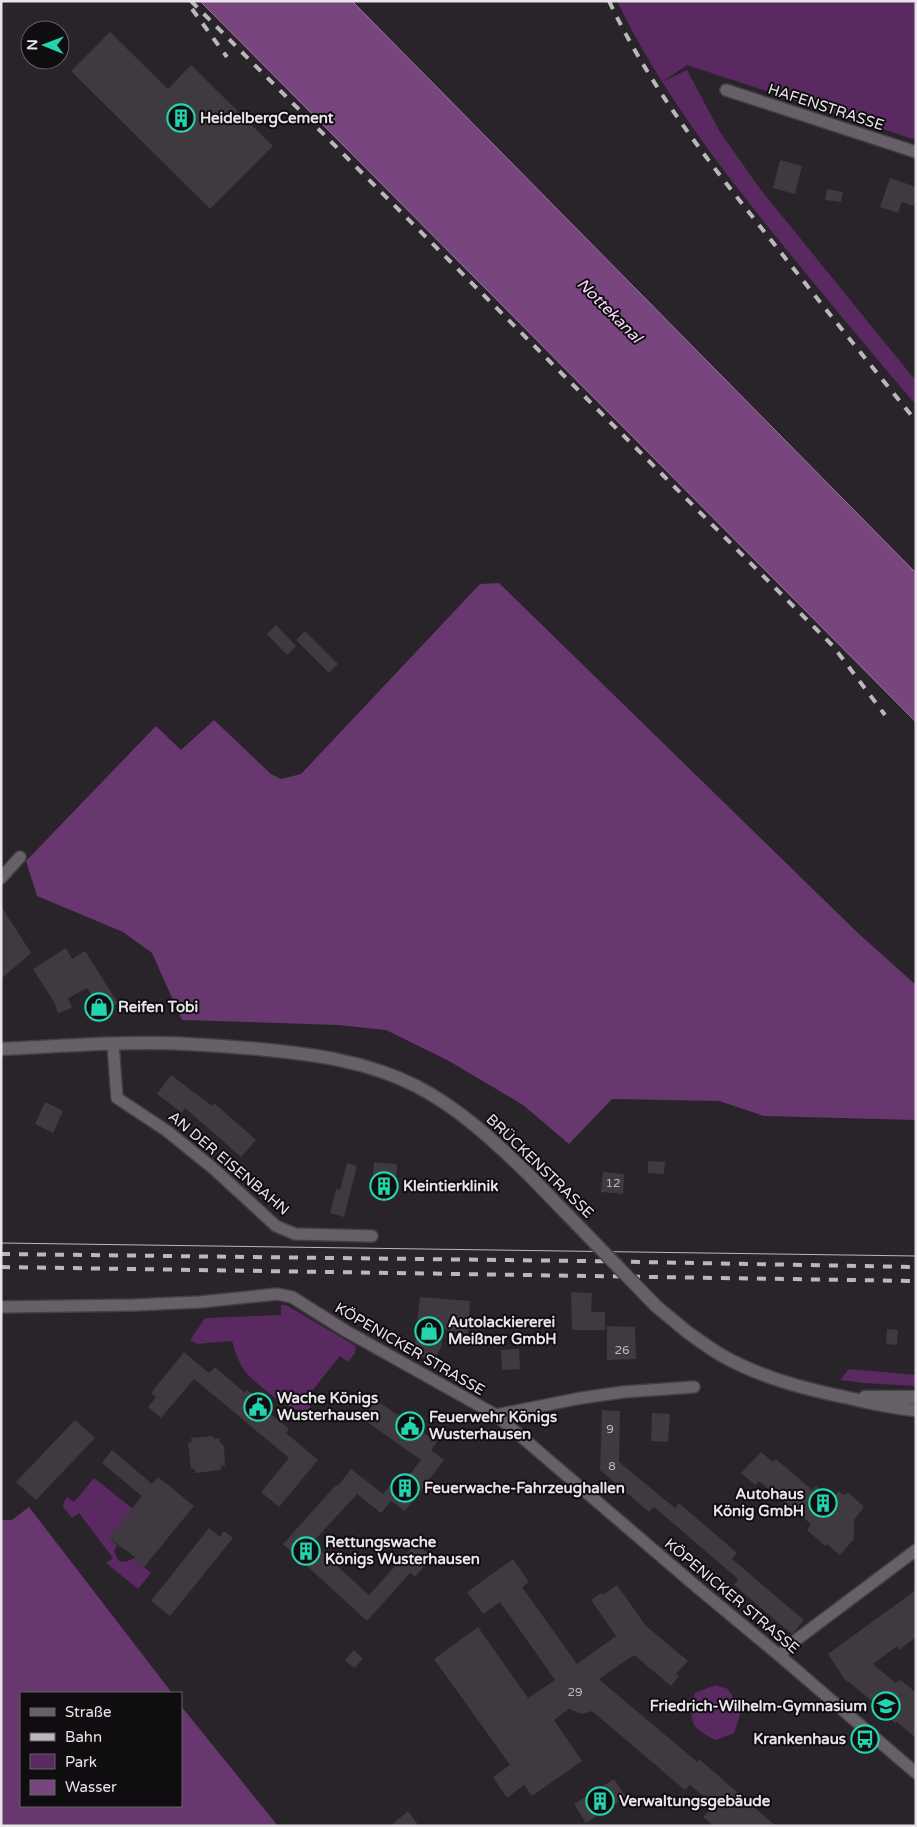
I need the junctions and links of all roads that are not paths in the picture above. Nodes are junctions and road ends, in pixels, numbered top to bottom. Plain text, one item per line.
1 (726, 90) dead end
2 (916, 152) edge
3 (20, 857) dead end
4 (1, 878) edge
5 (113, 1044) junction
6 (1, 1049) edge
7 (372, 1236) dead end
8 (1, 1307) edge
9 (694, 1387) dead end
10 (845, 1397) junction
11 (916, 1397) edge
12 (916, 1410) edge
13 (496, 1415) junction
14 (916, 1550) edge
15 (780, 1656) junction
16 (916, 1773) edge

1 - 2 street, HAFENSTRASSE
3 - 4 street
5 - 6 main road
5 - 7 street, AN DER EISENBAHN
5 - 10 main road, BRÜCKENSTRASSE, bridge
8 - 13 street, KÖPENICKER STRASSE
9 - 13 street
10 - 11 main road, BRÜCKENSTRASSE
10 - 12 main road, BRÜCKENSTRASSE
13 - 15 street, KÖPENICKER STRASSE
14 - 15 street
15 - 16 street, KÖPENICKER STRASSE

